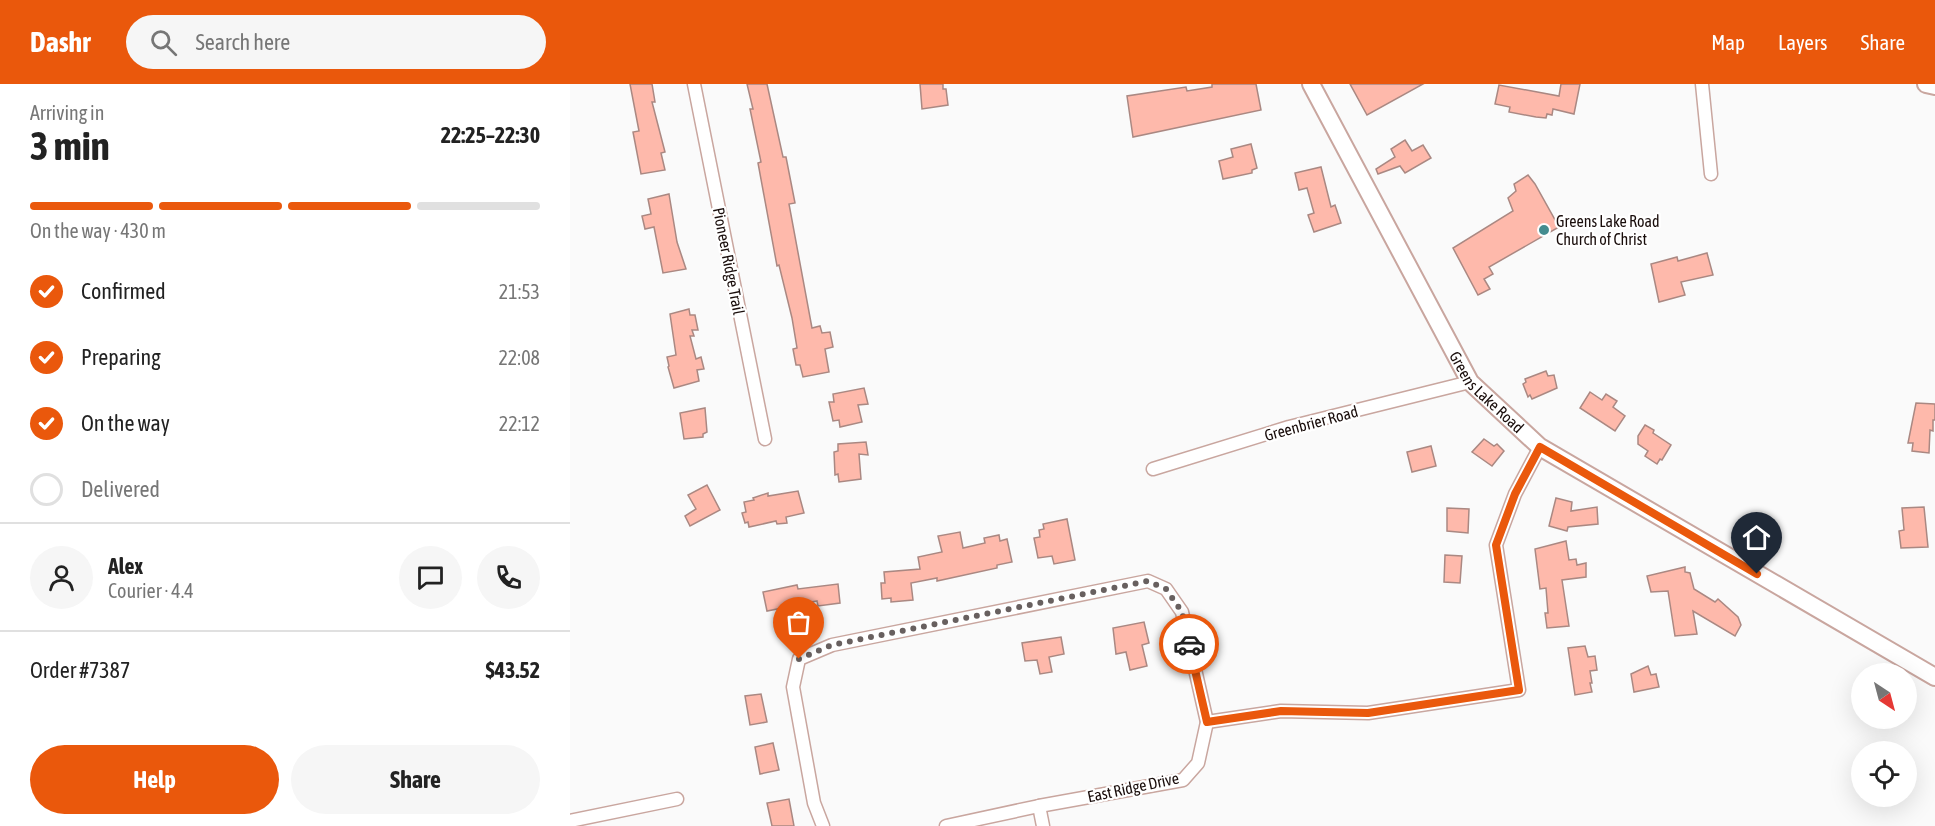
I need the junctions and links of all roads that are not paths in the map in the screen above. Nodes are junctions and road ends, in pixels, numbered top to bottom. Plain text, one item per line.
1 (694, 84) edge
2 (1311, 84) edge
3 (1702, 84) edge
4 (1926, 84) edge
5 (1935, 86) edge
6 (1712, 174) dead end
7 (1470, 382) junction
8 (765, 439) dead end
9 (1540, 447) junction
10 (1153, 469) dead end
11 (1935, 678) edge
12 (1207, 722) junction
13 (677, 799) dead end
14 (1039, 806) junction
15 (570, 821) edge
16 (823, 826) edge
17 (946, 826) edge
18 (1043, 826) edge

1 - 8 street, Pioneer Ridge Trail
2 - 7 street, Greens Lake Road
3 - 6 street
4 - 5 street
7 - 9 street, Greens Lake Road
7 - 10 street, Greenbrier Road
9 - 11 street, Greens Lake Road
9 - 12 street
12 - 14 street, East Ridge Drive
12 - 16 street, East Ridge Drive
13 - 15 street
14 - 17 street, East Ridge Drive
14 - 18 street

